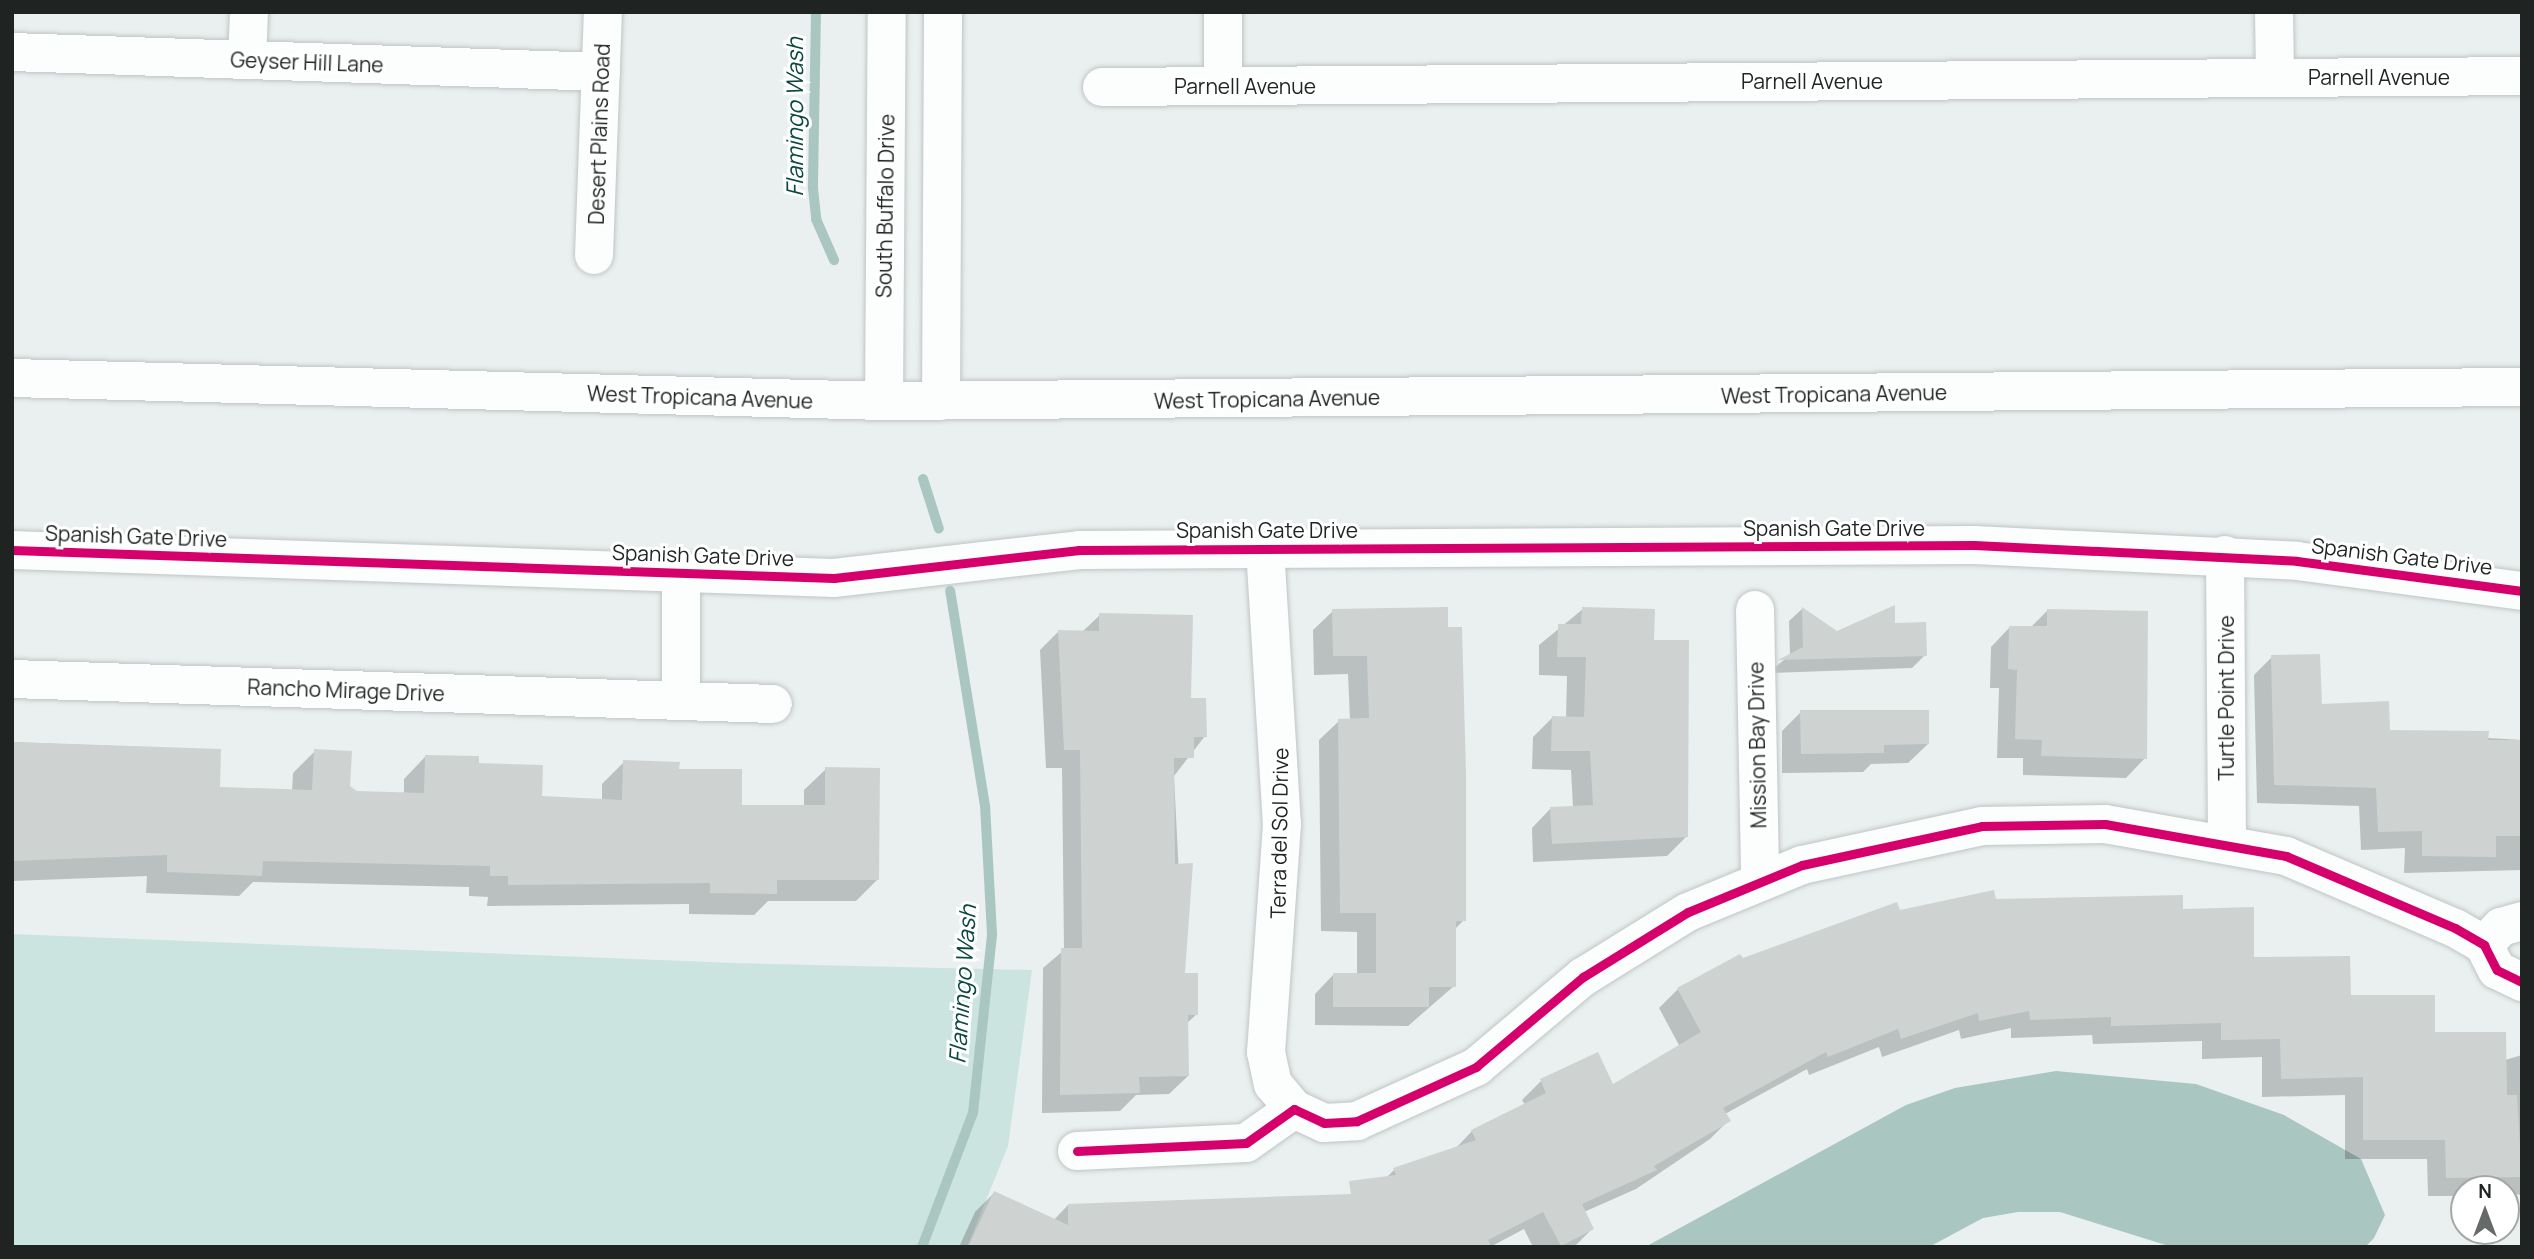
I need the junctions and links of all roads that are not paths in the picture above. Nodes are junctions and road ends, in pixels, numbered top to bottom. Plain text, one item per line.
1 (249, 12) edge
2 (603, 12) edge
3 (887, 12) edge
4 (943, 12) edge
5 (1223, 12) edge
6 (2274, 12) edge
7 (12, 52) edge
8 (247, 60) junction
9 (601, 72) junction
10 (2522, 76) edge
11 (2275, 77) junction
12 (1223, 86) junction
13 (1102, 87) dead end
14 (594, 255) dead end
15 (12, 378) edge
16 (2522, 387) edge
17 (884, 401) junction
18 (941, 401) junction
19 (1265, 548) junction
20 (12, 550) edge
21 (2225, 555) junction
22 (681, 571) junction
23 (2522, 591) edge
24 (1755, 610) dead end
25 (12, 679) edge
26 (681, 701) junction
27 (773, 704) dead end
28 (2227, 841) junction
29 (1759, 880) junction
30 (2522, 922) edge
31 (2484, 944) junction
32 (2522, 982) edge
33 (1294, 1109) junction
34 (1077, 1151) dead end

1 - 8 street
2 - 9 street, Desert Plains Road
3 - 17 street, South Buffalo Drive
4 - 18 street
5 - 12 street
6 - 11 street
7 - 8 street, Geyser Hill Lane
8 - 9 street, Geyser Hill Lane
9 - 14 street, Desert Plains Road
10 - 11 street, Parnell Avenue
11 - 12 street, Parnell Avenue
12 - 13 street, Parnell Avenue
15 - 17 street, West Tropicana Avenue
16 - 18 street, West Tropicana Avenue
17 - 18 street, West Tropicana Avenue
19 - 21 street, Spanish Gate Drive
19 - 22 street, Spanish Gate Drive
19 - 33 street, Terra del Sol Drive
20 - 22 street, Spanish Gate Drive
21 - 23 street, Spanish Gate Drive
21 - 28 street, Turtle Point Drive
22 - 26 street
24 - 29 street, Mission Bay Drive
25 - 26 street, Rancho Mirage Drive
26 - 27 street, Rancho Mirage Drive
28 - 29 street
28 - 31 street
29 - 33 street
30 - 31 street
31 - 32 street
33 - 34 street

